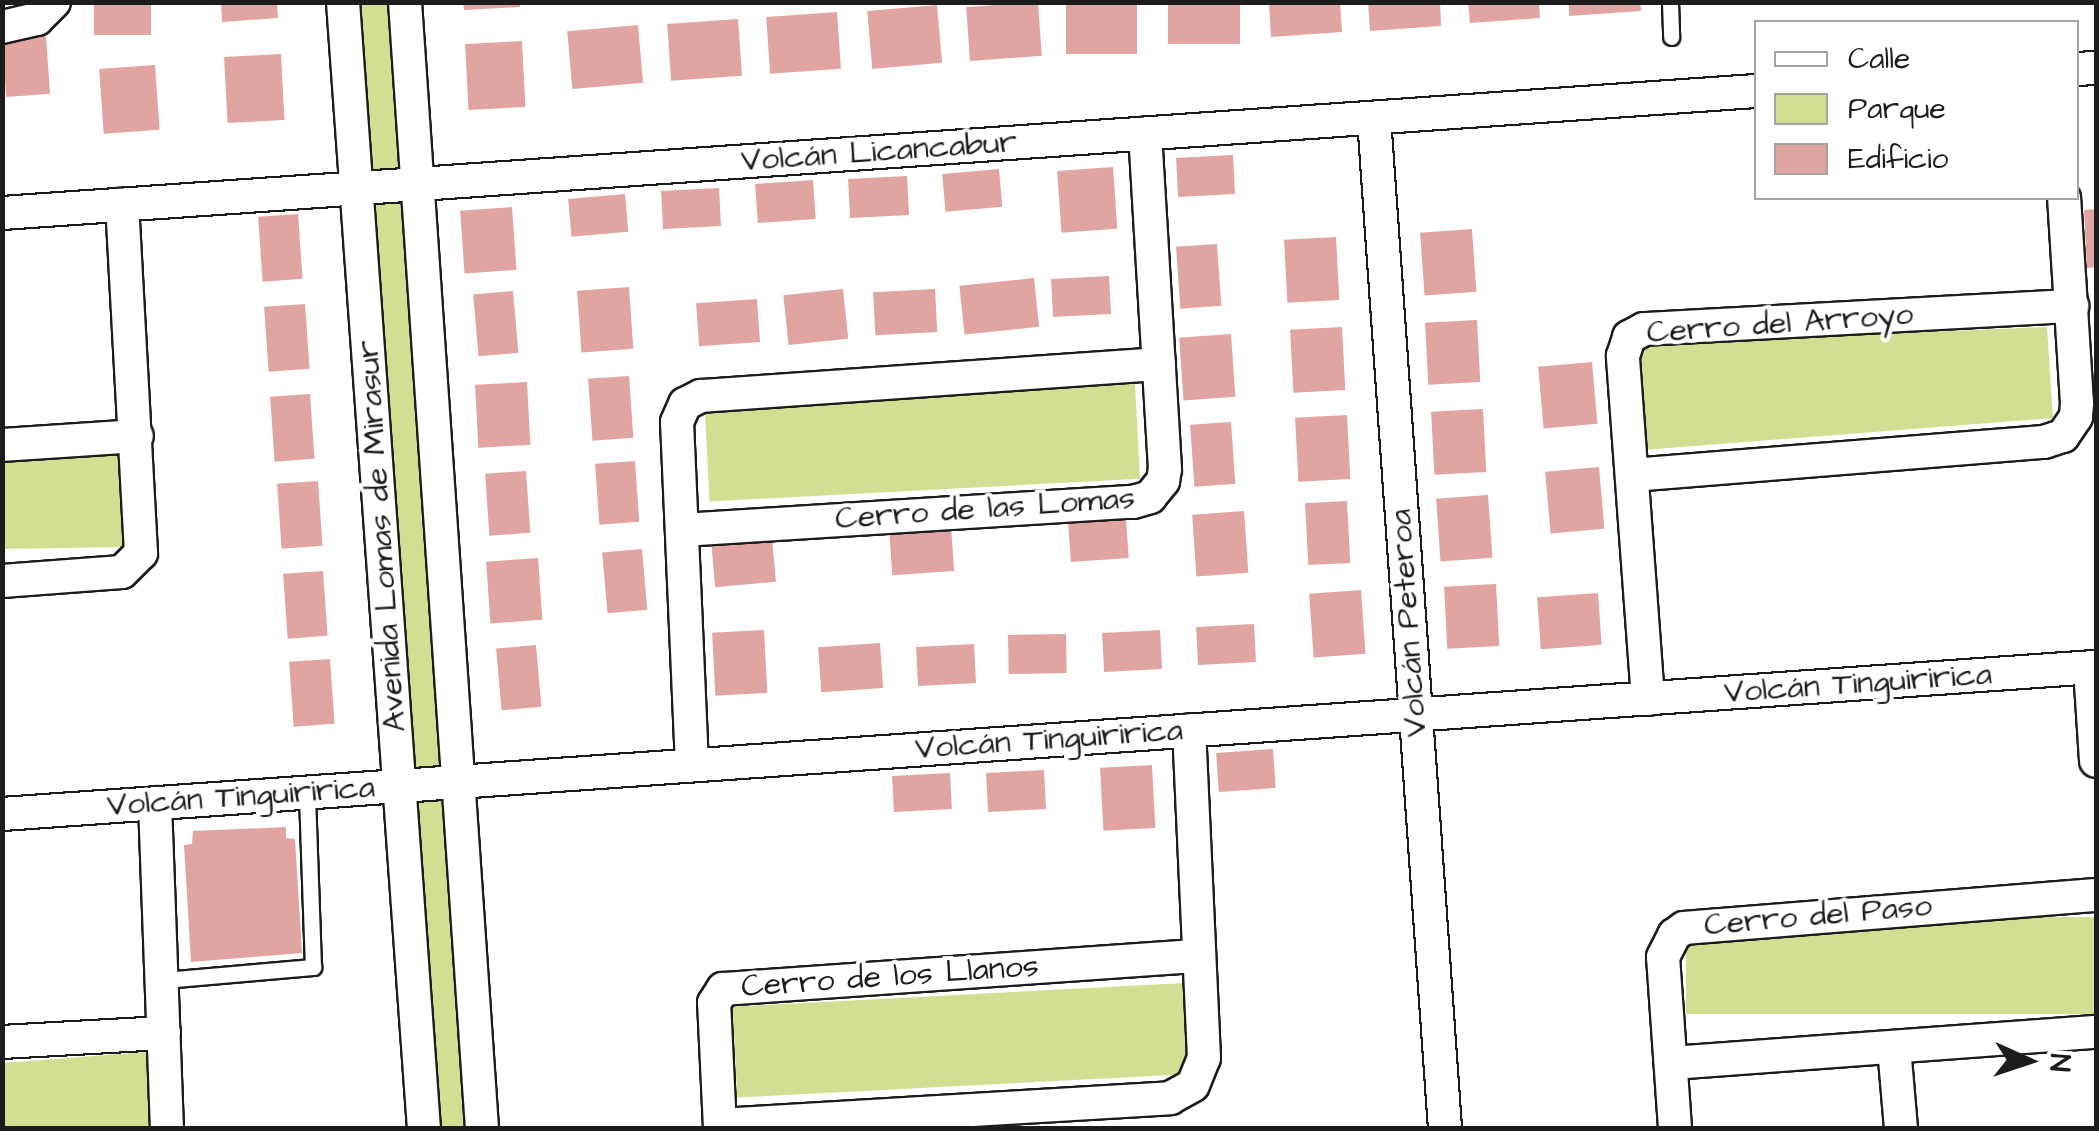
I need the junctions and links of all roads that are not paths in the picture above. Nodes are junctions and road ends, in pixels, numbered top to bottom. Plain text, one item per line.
1 (54, 2) edge
2 (344, 2) edge
3 (405, 2) edge
4 (1670, 2) edge
5 (2, 27) edge
6 (1671, 36) dead end
7 (1754, 91) edge
8 (1374, 118) junction
9 (1145, 134) junction
10 (417, 184) junction
11 (357, 189) junction
12 (2064, 200) edge
13 (122, 205) junction
14 (2, 213) edge
15 (2072, 306) junction
16 (1159, 364) junction
17 (137, 436) junction
18 (2, 445) edge
19 (1632, 475) junction
20 (682, 530) junction
21 (2, 581) edge
22 (2093, 668) edge
23 (1648, 699) junction
24 (1416, 715) junction
25 (1190, 730) junction
26 (2096, 761) edge
27 (692, 765) junction
28 (458, 782) junction
29 (400, 786) junction
30 (307, 792) junction
31 (154, 803) junction
32 (2, 814) edge
33 (2096, 895) edge
34 (1197, 956) junction
35 (163, 980) junction
36 (2096, 1032) edge
37 (164, 1033) junction
38 (2, 1042) edge
39 (1894, 1047) junction
40 (1670, 1063) junction
41 (720, 1127) edge
42 (167, 1128) edge
43 (424, 1128) edge
44 (482, 1128) edge
45 (1445, 1128) edge
46 (1675, 1128) edge
47 (1902, 1128) edge

1 - 5 street
2 - 11 street, Avenida Lomas de Mirasur
3 - 10 street, Avenida Lomas de Mirasur
4 - 6 lane
7 - 8 street, Volcán Licancabur
8 - 9 street, Volcán Licancabur
8 - 24 street, Volcán Peteroa
9 - 10 street, Volcán Licancabur
9 - 16 street, Cerro de las Lomas
10 - 11 street, Volcán Licancabur
10 - 28 street, Avenida Lomas de Mirasur
11 - 13 street, Volcán Licancabur
11 - 29 street, Avenida Lomas de Mirasur
12 - 15 street
13 - 14 street, Volcán Licancabur
13 - 17 street
15 - 19 street
15 - 19 street, Cerro del Arroyo
16 - 20 street
16 - 20 street, Cerro de las Lomas
17 - 18 street
17 - 21 street
19 - 23 street, Cerro del Arroyo
20 - 27 street
22 - 23 street, Volcán Tinguiririca
22 - 26 street
23 - 24 street, Volcán Tinguiririca
24 - 25 street, Volcán Tinguiririca
24 - 45 street, Volcán Peteroa
25 - 27 street, Volcán Tinguiririca
25 - 34 street, Cerro de los Llanos
27 - 28 street, Volcán Tinguiririca
28 - 29 street, Volcán Tinguiririca
28 - 44 street, Avenida Lomas de Mirasur
29 - 30 street, Volcán Tinguiririca
29 - 43 street, Avenida Lomas de Mirasur
30 - 31 street, Volcán Tinguiririca
30 - 35 lane
31 - 32 street, Volcán Tinguiririca
31 - 35 street
33 - 40 street, Cerro del Paso
34 - 41 street, Cerro de los Llanos
34 - 41 street, Cerro de los Llanos
35 - 37 street
36 - 39 street
37 - 38 street
37 - 42 street
39 - 40 street
39 - 47 street
40 - 46 street, Cerro del Paso

